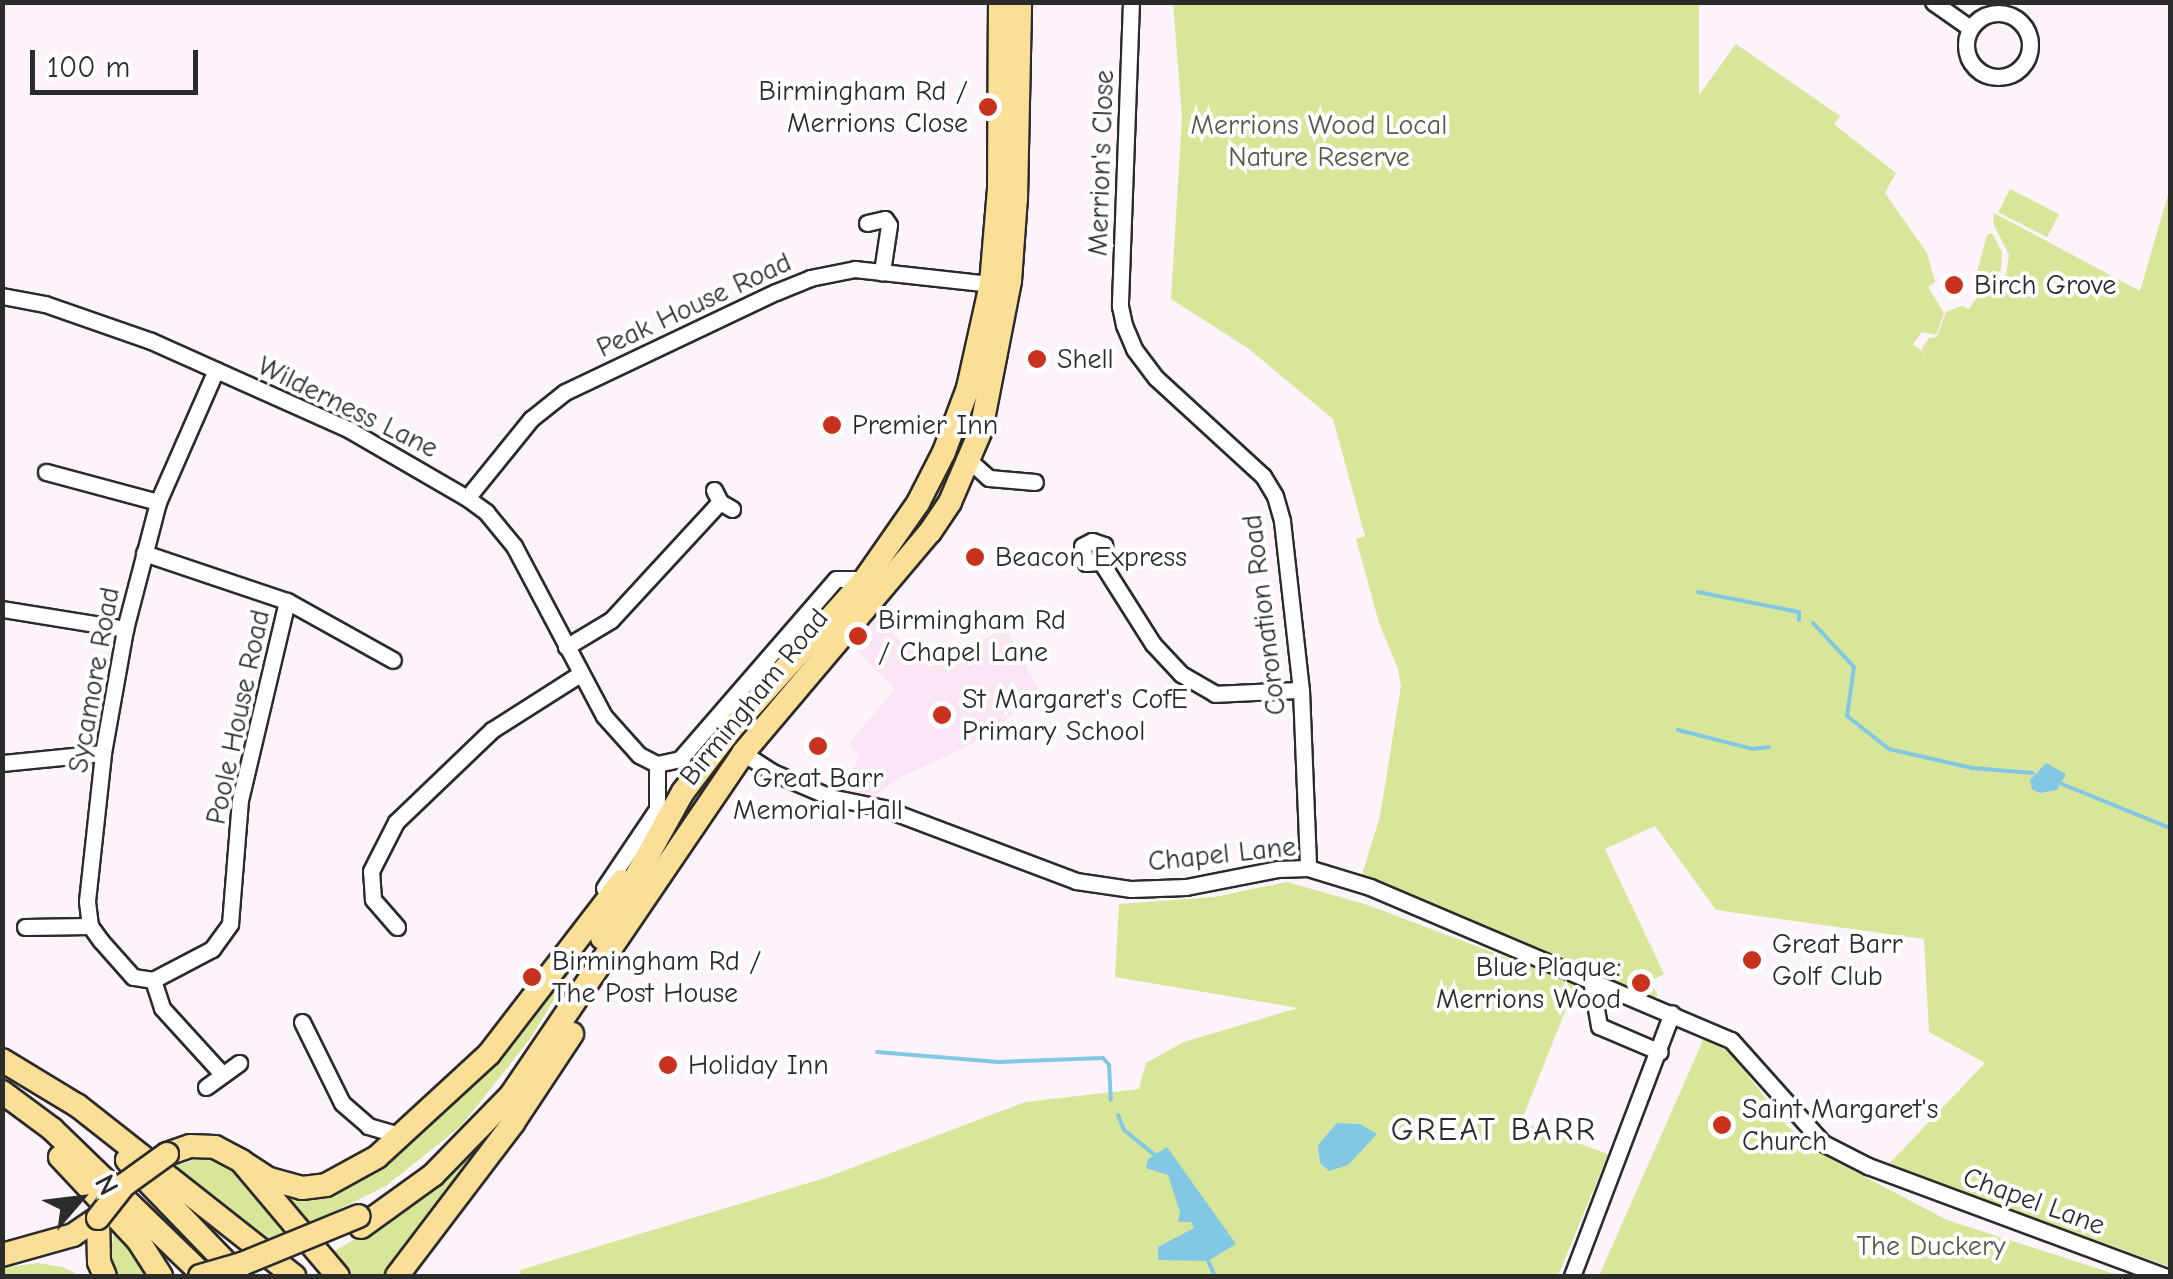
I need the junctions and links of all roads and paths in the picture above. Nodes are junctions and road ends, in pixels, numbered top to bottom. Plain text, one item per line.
1 (1000, 2) edge
2 (1020, 2) edge
3 (1130, 2) edge
4 (1933, 2) edge
5 (1970, 28) junction
6 (868, 223) dead end
7 (882, 272) junction
8 (992, 284) junction
9 (2, 296) edge
10 (1124, 325) joint
11 (216, 370) junction
12 (966, 470) junction
13 (46, 472) dead end
14 (1035, 482) dead end
15 (466, 498) junction
16 (722, 500) dead end
17 (158, 502) junction
18 (918, 503) junction
19 (902, 528) junction
20 (144, 553) junction
21 (1102, 562) dead end
22 (865, 579) junction
23 (287, 601) junction
24 (2, 609) edge
25 (124, 629) junction
26 (566, 647) junction
27 (393, 661) dead end
28 (580, 674) junction
29 (1301, 690) junction
30 (103, 752) junction
31 (743, 753) junction
32 (2, 763) edge
33 (658, 764) junction
34 (652, 844) junction
35 (1300, 868) junction
36 (618, 921) junction
37 (90, 926) junction
38 (397, 927) dead end
39 (25, 928) dead end
40 (582, 929) junction
41 (152, 980) junction
42 (1591, 980) junction
43 (1672, 1013) junction
44 (300, 1023) dead end
45 (1660, 1052) junction
46 (2, 1061) edge
47 (239, 1062) dead end
48 (222, 1074) junction
49 (206, 1087) dead end
50 (2, 1096) edge
51 (368, 1126) junction
52 (403, 1136) junction
53 (376, 1157) junction
54 (240, 1161) junction
55 (98, 1218) junction
56 (360, 1221) junction
57 (2, 1254) edge
58 (105, 1276) edge
59 (161, 1276) edge
60 (202, 1276) edge
61 (238, 1276) edge
62 (252, 1276) edge
63 (294, 1276) edge
64 (338, 1276) edge
65 (397, 1276) edge
66 (1572, 1276) edge
67 (2164, 1276) edge

1 - 8 highway, Birmingham Road
2 - 12 highway, Birmingham Road
3 - 10 street, Merrion's Close
4 - 5 street
5 - 5 street
6 - 7 street
7 - 8 street, Peak House Road
7 - 15 street, Peak House Road
8 - 18 highway, Birmingham Road
9 - 11 street, Wilderness Lane
10 - 29 street, Coronation Road
11 - 15 street, Wilderness Lane
11 - 17 street, Sycamore Road
12 - 14 street
12 - 18 highway
12 - 19 highway
12 - 31 highway, Birmingham Road
13 - 17 street
15 - 26 street, Wilderness Lane
16 - 26 street
17 - 20 street, Sycamore Road
18 - 19 highway, Birmingham Road
19 - 22 highway, Birmingham Road
20 - 23 street
20 - 25 street, Sycamore Road
21 - 29 street
22 - 33 street, Birmingham Road
22 - 34 highway, Birmingham Road
23 - 27 street
23 - 41 street, Poole House Road
24 - 25 street
25 - 30 street, Sycamore Road
26 - 28 street, Wilderness Lane
28 - 33 street, Wilderness Lane
28 - 38 street
29 - 35 street, Coronation Road
30 - 32 street
30 - 37 street, Sycamore Road
31 - 35 street, Chapel Lane
31 - 36 highway, Birmingham Road
33 - 40 street, Birmingham Road
34 - 36 highway, Birmingham Road
34 - 40 highway
35 - 42 street, Chapel Lane
36 - 40 highway
36 - 56 highway, Birmingham Road
36 - 65 highway
37 - 39 street
37 - 41 street
40 - 52 highway
41 - 48 street
42 - 43 street, Chapel Lane
42 - 45 street
43 - 45 street
43 - 67 street, Chapel Lane
44 - 51 street
45 - 66 street
46 - 61 highway
46 - 63 highway
47 - 48 street
48 - 49 street
50 - 59 highway
50 - 60 highway
51 - 52 street
51 - 53 street
52 - 53 highway
53 - 54 highway
54 - 55 highway, bridge
54 - 64 highway
55 - 57 highway
55 - 58 highway
56 - 60 highway, Birmingham Road, bridge
56 - 62 highway, Birmingham Road

